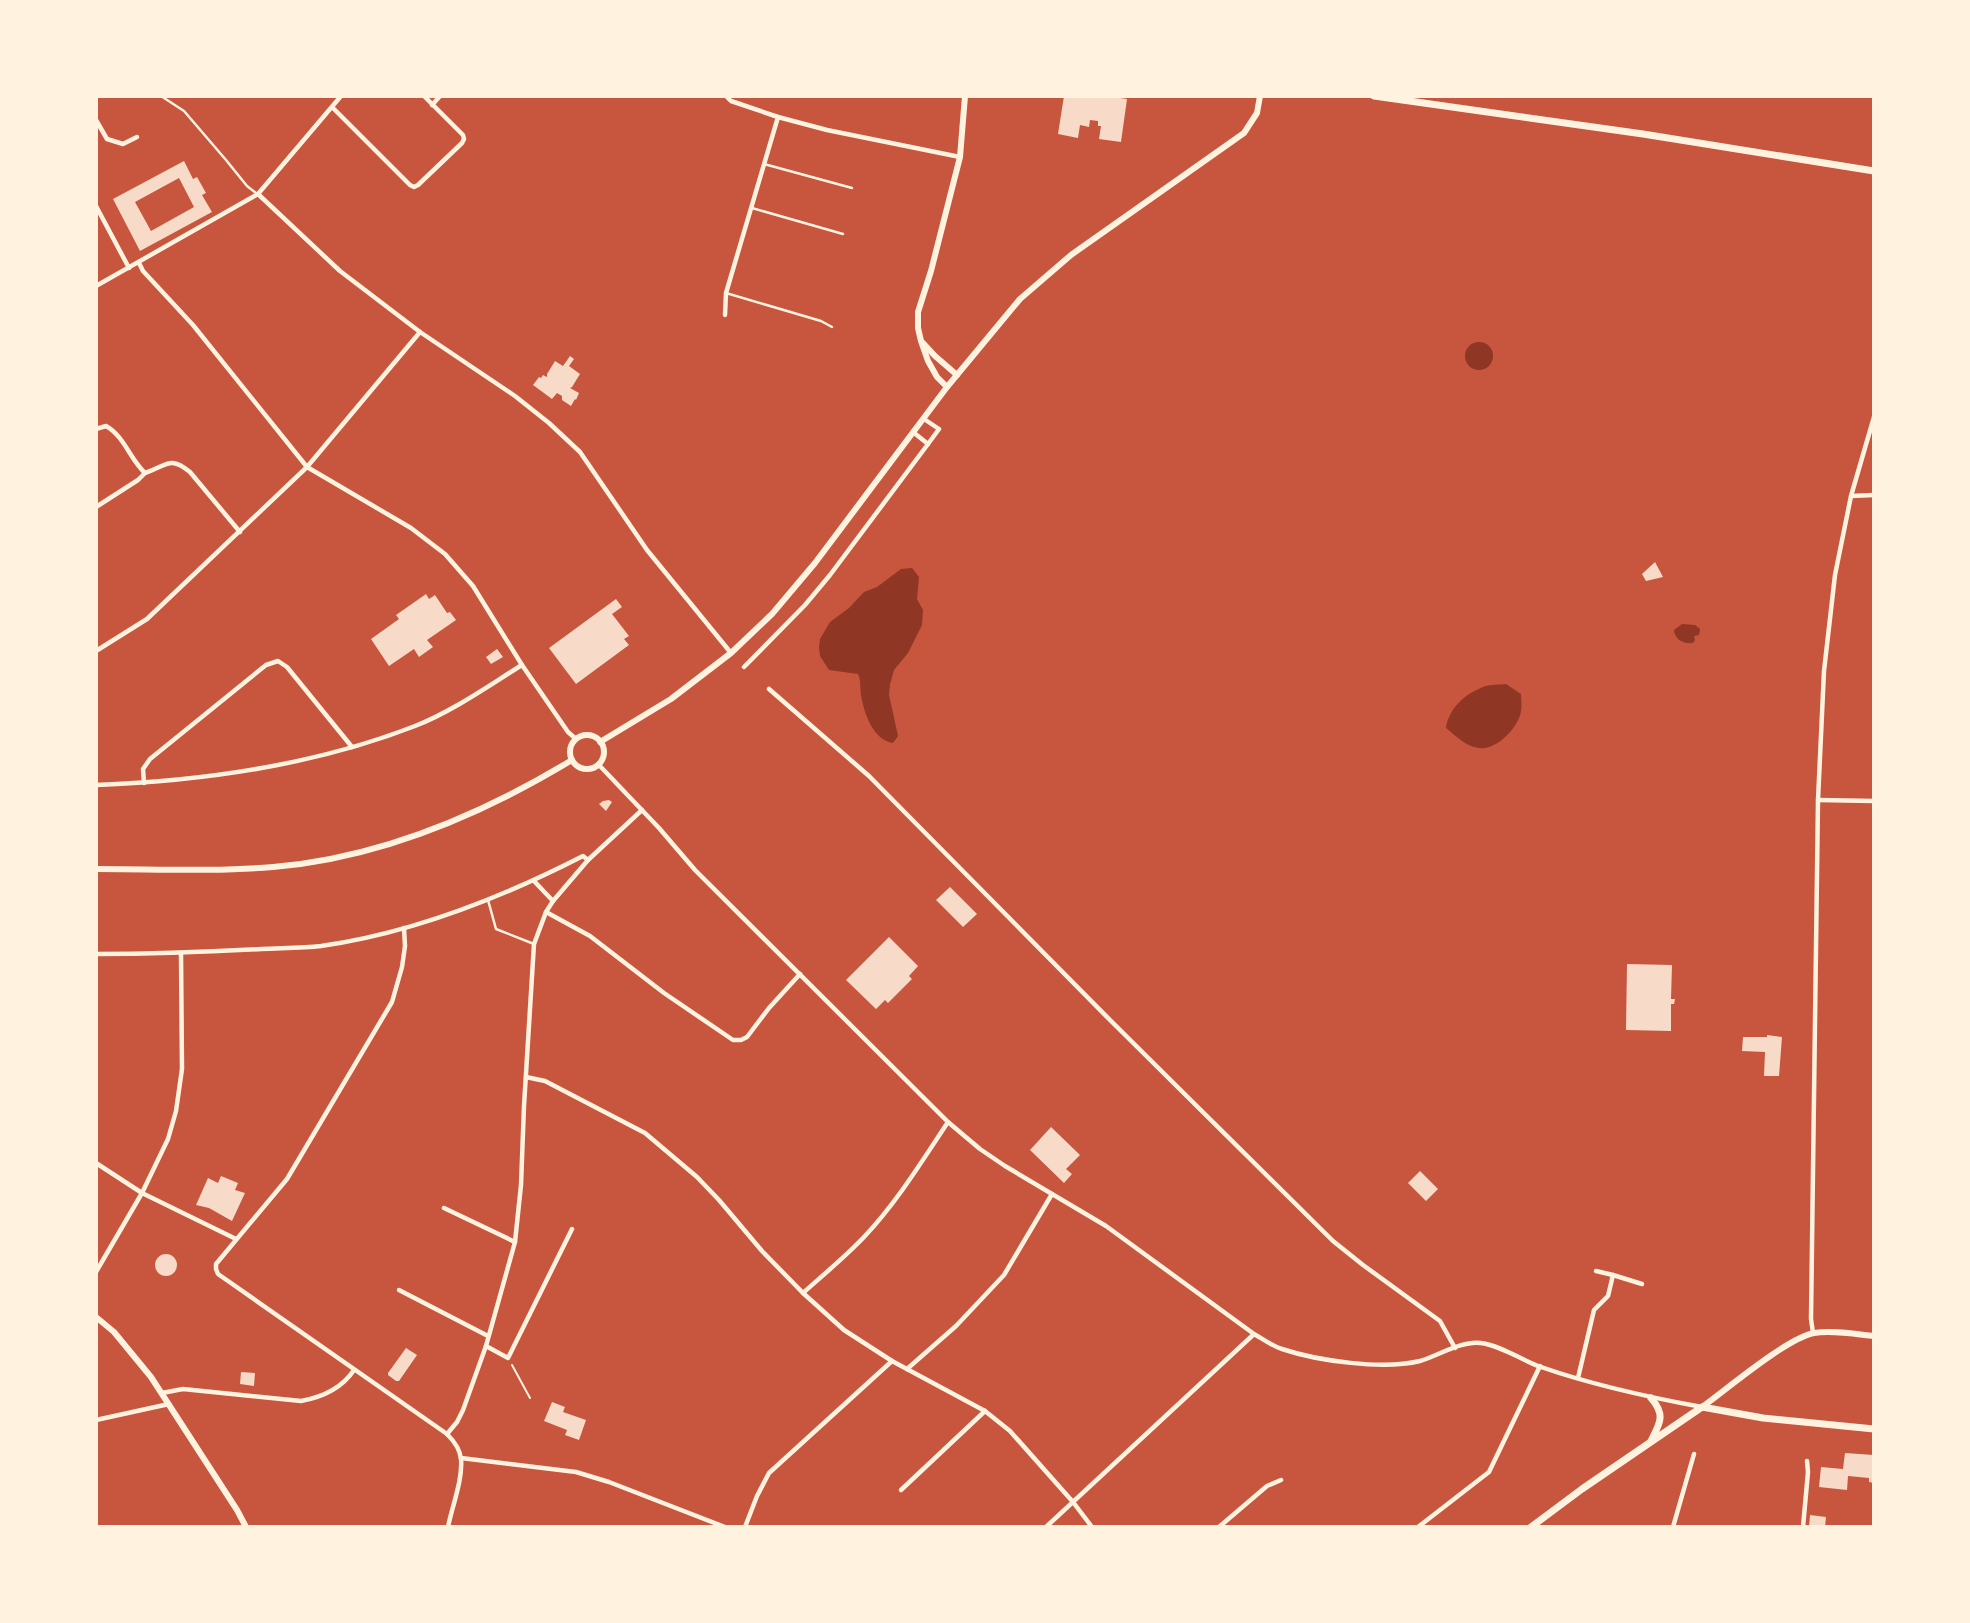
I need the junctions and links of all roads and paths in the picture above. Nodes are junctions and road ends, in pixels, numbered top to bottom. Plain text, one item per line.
1 (161, 96) edge
2 (341, 96) edge
3 (424, 96) edge
4 (440, 96) edge
5 (726, 96) edge
6 (965, 96) edge
7 (1260, 96) edge
8 (1374, 96) edge
9 (432, 104) junction
10 (331, 107) junction
11 (778, 117) junction
12 (97, 119) edge
13 (137, 137) dead end
14 (960, 157) junction
15 (764, 163) junction
16 (1874, 171) edge
17 (852, 188) dead end
18 (258, 194) junction
19 (96, 206) edge
20 (751, 208) junction
21 (843, 234) dead end
22 (139, 263) junction
23 (129, 268) junction
24 (96, 286) edge
25 (726, 293) junction
26 (724, 315) dead end
27 (832, 327) dead end
28 (420, 332) junction
29 (921, 341) junction
30 (957, 374) junction
31 (947, 387) junction
32 (1874, 417) edge
33 (924, 419) junction
34 (96, 429) edge
35 (914, 432) junction
36 (928, 444) junction
37 (307, 467) junction
38 (145, 472) junction
39 (1874, 495) edge
40 (1851, 496) junction
41 (96, 507) edge
42 (240, 531) junction
43 (96, 652) edge
44 (731, 653) junction
45 (522, 665) junction
46 (744, 667) dead end
47 (769, 689) dead end
48 (576, 739) junction
49 (600, 742) junction
50 (352, 747) junction
51 (572, 760) junction
52 (598, 764) junction
53 (144, 783) junction
54 (96, 785) edge
55 (1818, 800) junction
56 (1874, 801) edge
57 (642, 810) junction
58 (588, 860) junction
59 (96, 869) edge
60 (534, 881) junction
61 (488, 900) junction
62 (553, 901) junction
63 (546, 912) junction
64 (404, 928) junction
65 (534, 944) junction
66 (96, 954) edge
67 (181, 954) junction
68 (800, 974) junction
69 (526, 1077) junction
70 (948, 1122) junction
71 (96, 1163) edge
72 (142, 1193) junction
73 (1052, 1194) junction
74 (444, 1208) dead end
75 (572, 1229) dead end
76 (236, 1239) junction
77 (515, 1242) junction
78 (1596, 1271) dead end
79 (96, 1272) edge
80 (1613, 1275) junction
81 (1642, 1284) dead end
82 (399, 1290) dead end
83 (803, 1293) junction
84 (96, 1317) edge
85 (1813, 1333) junction
86 (1254, 1335) junction
87 (488, 1336) junction
88 (1874, 1336) edge
89 (486, 1346) junction
90 (1455, 1348) junction
91 (508, 1358) junction
92 (892, 1361) junction
93 (1540, 1366) junction
94 (907, 1368) junction
95 (354, 1370) junction
96 (1578, 1378) junction
97 (163, 1393) junction
98 (530, 1398) dead end
99 (1651, 1398) junction
100 (170, 1404) junction
101 (1702, 1408) junction
102 (985, 1411) junction
103 (96, 1420) edge
104 (1874, 1429) edge
105 (447, 1434) junction
106 (1651, 1442) junction
107 (1694, 1454) dead end
108 (461, 1458) junction
109 (1807, 1461) dead end
110 (1281, 1480) dead end
111 (901, 1490) dead end
112 (1073, 1502) junction
113 (246, 1527) edge
114 (448, 1527) edge
115 (725, 1527) edge
116 (745, 1527) edge
117 (1046, 1527) edge
118 (1092, 1527) edge
119 (1219, 1527) edge
120 (1418, 1527) edge
121 (1531, 1527) edge
122 (1672, 1527) edge
123 (1803, 1527) edge

1 - 18 lane
2 - 10 street
3 - 9 street
4 - 9 street
5 - 11 street
6 - 14 street
7 - 30 street
8 - 16 main road
9 - 10 street
10 - 18 street
11 - 14 street
11 - 15 street
12 - 13 street
14 - 29 street
15 - 17 lane
15 - 20 street
18 - 22 street
18 - 28 street
19 - 23 street
20 - 21 lane
20 - 25 street
22 - 23 street
22 - 37 street
23 - 24 street
25 - 26 street
25 - 27 lane
28 - 37 street
28 - 44 street
29 - 30 street
29 - 31 street
30 - 31 street
31 - 33 street
32 - 40 street
33 - 35 street
33 - 36 street
34 - 38 street
35 - 36 street
35 - 44 street
36 - 46 street
37 - 42 street
37 - 45 street
38 - 41 street
38 - 42 street
39 - 40 street
40 - 55 street
42 - 43 street
44 - 49 street
45 - 48 street
45 - 50 street
47 - 90 street
48 - 49 street
48 - 51 street
49 - 52 street
50 - 53 street
50 - 53 street
51 - 52 street
51 - 59 street
52 - 57 street
53 - 54 street
55 - 56 street
55 - 85 street
57 - 58 street
57 - 68 street
58 - 60 street
58 - 62 street
60 - 61 street
60 - 62 street
61 - 64 street
61 - 65 lane
62 - 63 street
63 - 65 street
63 - 68 street
64 - 67 street
64 - 76 street
65 - 69 street
66 - 67 street
67 - 72 street
68 - 70 street
69 - 77 street
69 - 83 street
70 - 73 street
70 - 83 street
71 - 72 street
72 - 76 street
72 - 79 street
73 - 86 street
73 - 94 street
74 - 77 street
75 - 91 street
76 - 95 street
77 - 87 street
78 - 80 street
80 - 81 street
80 - 96 street
82 - 87 street
83 - 92 street
84 - 97 street
85 - 88 street
85 - 101 street
86 - 90 street
86 - 112 street
87 - 89 street
89 - 91 street
89 - 105 street
90 - 93 street
91 - 98 path
92 - 94 street
92 - 116 street
93 - 96 street
93 - 120 street
94 - 102 street
95 - 97 street
95 - 105 street
96 - 99 street
97 - 100 street
99 - 101 street
99 - 106 main road
100 - 103 street
100 - 113 street
101 - 104 main road
101 - 106 main road
102 - 111 street
102 - 112 street
105 - 108 street
106 - 121 main road
107 - 122 street
108 - 114 street
108 - 115 street
109 - 123 street
110 - 119 street
112 - 117 street
112 - 118 street

